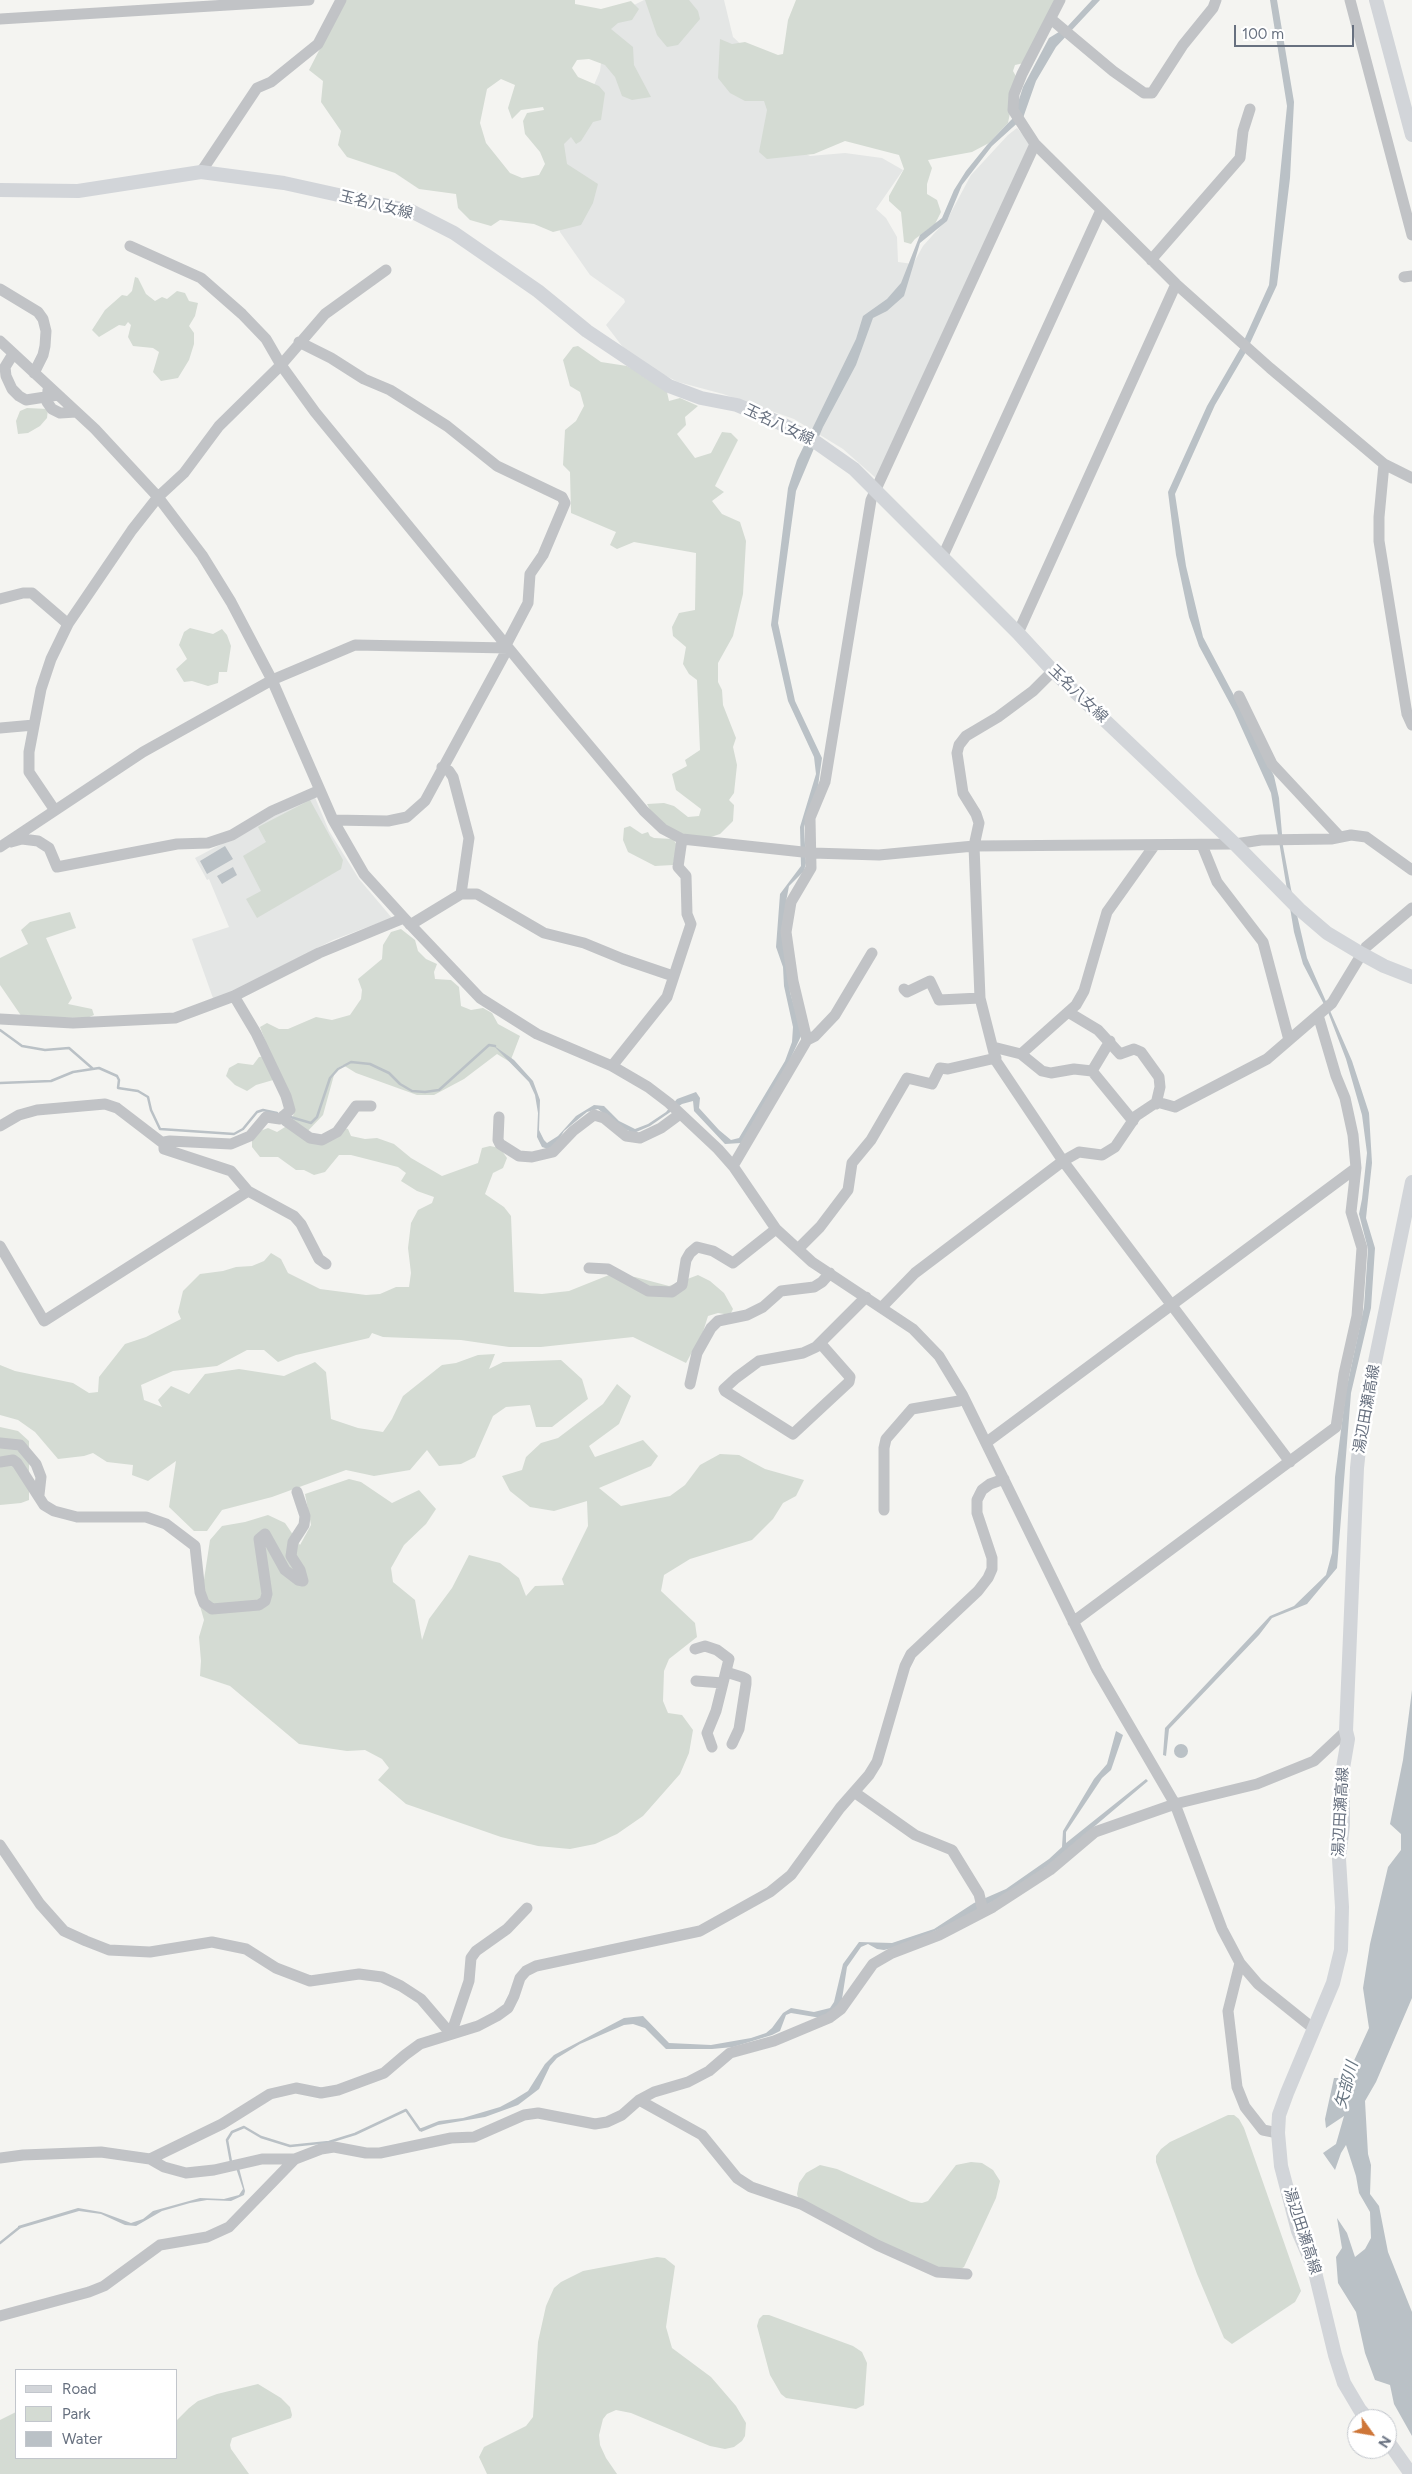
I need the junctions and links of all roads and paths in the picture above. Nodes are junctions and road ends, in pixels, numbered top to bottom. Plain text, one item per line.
1 (309, 0) edge
2 (341, 0) edge
3 (1060, 0) edge
4 (1216, 0) edge
5 (1350, 0) edge
6 (1376, 0) edge
7 (0, 19) edge
8 (1051, 19) junction
9 (1250, 109) dead end
10 (1412, 135) edge
11 (1035, 144) junction
12 (201, 172) junction
13 (0, 190) edge
14 (1101, 210) junction
15 (1412, 236) edge
16 (130, 246) dead end
17 (1151, 260) junction
18 (386, 270) dead end
19 (1176, 284) junction
20 (0, 289) edge
21 (0, 341) edge
22 (299, 342) junction
23 (14, 354) junction
24 (281, 365) junction
25 (34, 373) junction
26 (51, 393) junction
27 (1384, 464) junction
28 (1412, 478) edge
29 (876, 492) junction
30 (158, 497) junction
31 (942, 558) junction
32 (0, 599) edge
33 (68, 624) junction
34 (1018, 633) junction
35 (507, 646) junction
36 (1053, 671) junction
37 (272, 680) junction
38 (1239, 696) dead end
39 (34, 725) junction
40 (1412, 725) edge
41 (0, 728) edge
42 (442, 767) junction
43 (320, 790) junction
44 (54, 809) junction
45 (333, 820) junction
46 (1340, 837) junction
47 (682, 839) junction
48 (3, 843) edge
49 (1235, 844) junction
50 (1202, 845) junction
51 (974, 846) junction
52 (1154, 846) junction
53 (805, 852) junction
54 (1412, 870) edge
55 (461, 894) junction
56 (1412, 908) edge
57 (407, 921) junction
58 (872, 953) dead end
59 (1362, 954) junction
60 (673, 976) junction
61 (1412, 977) edge
62 (904, 989) dead end
63 (234, 996) junction
64 (980, 998) junction
65 (1325, 1009) junction
66 (1068, 1012) junction
67 (0, 1019) edge
68 (807, 1040) junction
69 (1289, 1040) junction
70 (1110, 1041) junction
71 (995, 1052) junction
72 (1021, 1054) junction
73 (612, 1066) junction
74 (1092, 1071) junction
75 (1156, 1104) junction
76 (371, 1106) dead end
77 (676, 1110) junction
78 (283, 1116) junction
79 (499, 1117) dead end
80 (1133, 1121) junction
81 (0, 1126) edge
82 (164, 1144) junction
83 (1063, 1161) junction
84 (733, 1166) junction
85 (1356, 1168) junction
86 (1412, 1182) edge
87 (248, 1191) junction
88 (776, 1229) junction
89 (0, 1246) edge
90 (798, 1249) junction
91 (326, 1264) dead end
92 (589, 1268) dead end
93 (830, 1273) junction
94 (866, 1296) junction
95 (1171, 1305) junction
96 (882, 1307) junction
97 (821, 1344) junction
98 (690, 1384) dead end
99 (959, 1401) dead end
100 (987, 1442) junction
101 (0, 1443) edge
102 (0, 1462) edge
103 (1290, 1462) junction
104 (1004, 1478) junction
105 (297, 1492) dead end
106 (39, 1495) junction
107 (884, 1510) dead end
108 (1074, 1622) junction
109 (695, 1649) dead end
110 (725, 1677) junction
111 (696, 1680) dead end
112 (1346, 1731) junction
113 (732, 1744) dead end
114 (712, 1747) dead end
115 (854, 1792) junction
116 (1174, 1804) junction
117 (0, 1845) edge
118 (527, 1908) dead end
119 (983, 1911) junction
120 (1240, 1963) junction
121 (1314, 2029) junction
122 (451, 2034) junction
123 (639, 2100) junction
124 (1278, 2133) junction
125 (0, 2158) edge
126 (150, 2159) junction
127 (295, 2159) junction
128 (967, 2274) dead end
129 (0, 2316) edge
130 (1359, 2409) edge
131 (1397, 2454) edge
132 (1412, 2474) edge

1 - 7 street
2 - 12 street
3 - 8 street
4 - 8 street
5 - 15 street
6 - 10 main road
8 - 11 street
9 - 17 street
11 - 14 street
11 - 29 street
12 - 13 main road, 玉名八女線
12 - 29 main road, 玉名八女線
14 - 17 street
14 - 31 street
16 - 24 street
17 - 19 street
18 - 22 street
19 - 27 street
19 - 34 street
20 - 25 street
21 - 23 street
22 - 24 street
22 - 35 street
23 - 25 street
23 - 26 street
24 - 30 street
24 - 35 street
25 - 26 street
26 - 30 street
27 - 28 street
27 - 40 street
29 - 31 main road, 玉名八女線
29 - 53 street
30 - 33 street
30 - 37 street
31 - 34 main road, 玉名八女線
32 - 33 street
33 - 39 street
34 - 36 main road, 玉名八女線
35 - 37 street
35 - 42 street
35 - 47 street
36 - 49 main road, 玉名八女線
36 - 51 street
37 - 43 street
37 - 44 street
38 - 46 street
39 - 41 street
39 - 44 street
42 - 45 street
42 - 55 street
43 - 45 street
43 - 48 street
44 - 48 street
45 - 57 street
46 - 49 street
46 - 54 street
47 - 53 street
47 - 60 street
49 - 50 street
49 - 59 main road, 玉名八女線
50 - 52 street
50 - 69 street
51 - 52 street
51 - 53 street
51 - 64 street
52 - 66 street
53 - 68 street
55 - 57 street
55 - 60 street
56 - 59 street
57 - 63 street
57 - 73 street
58 - 68 street
59 - 61 main road, 玉名八女線
59 - 65 street
60 - 73 street
62 - 64 street
63 - 67 street
63 - 78 street
64 - 71 street
65 - 69 street
65 - 85 street
66 - 70 street
66 - 72 street
68 - 84 street
69 - 75 street
70 - 74 street
70 - 75 street
71 - 72 street
71 - 83 street
71 - 90 street
72 - 74 street
73 - 77 street
74 - 80 street
75 - 80 street
76 - 78 street
77 - 79 street
77 - 84 street
78 - 82 street
80 - 83 street
81 - 82 street
82 - 87 street
83 - 95 street
83 - 96 street
84 - 88 street
85 - 95 street
85 - 103 street
86 - 112 main road, 湯辺田瀬高線
87 - 89 street
87 - 91 street
88 - 90 street
88 - 92 street
90 - 93 street
93 - 94 street
93 - 98 street
94 - 96 street
94 - 97 street
95 - 100 street
95 - 103 street
96 - 100 street
97 - 97 street
99 - 107 street
100 - 104 street
101 - 106 street
102 - 106 street
103 - 108 street
104 - 108 street
104 - 115 street
105 - 106 street
108 - 116 street
109 - 110 street
110 - 111 street
110 - 113 street
110 - 114 street
112 - 116 street
112 - 121 main road, 湯辺田瀬高線
115 - 119 street
115 - 122 street
116 - 119 street
116 - 120 street
117 - 122 street
118 - 122 street
119 - 123 street
120 - 121 street
120 - 124 street
121 - 124 main road, 湯辺田瀬高線
122 - 126 street
123 - 127 street
123 - 128 street
124 - 130 main road, 湯辺田瀬高線
125 - 126 street
126 - 127 street
127 - 129 street
131 - 132 main road

